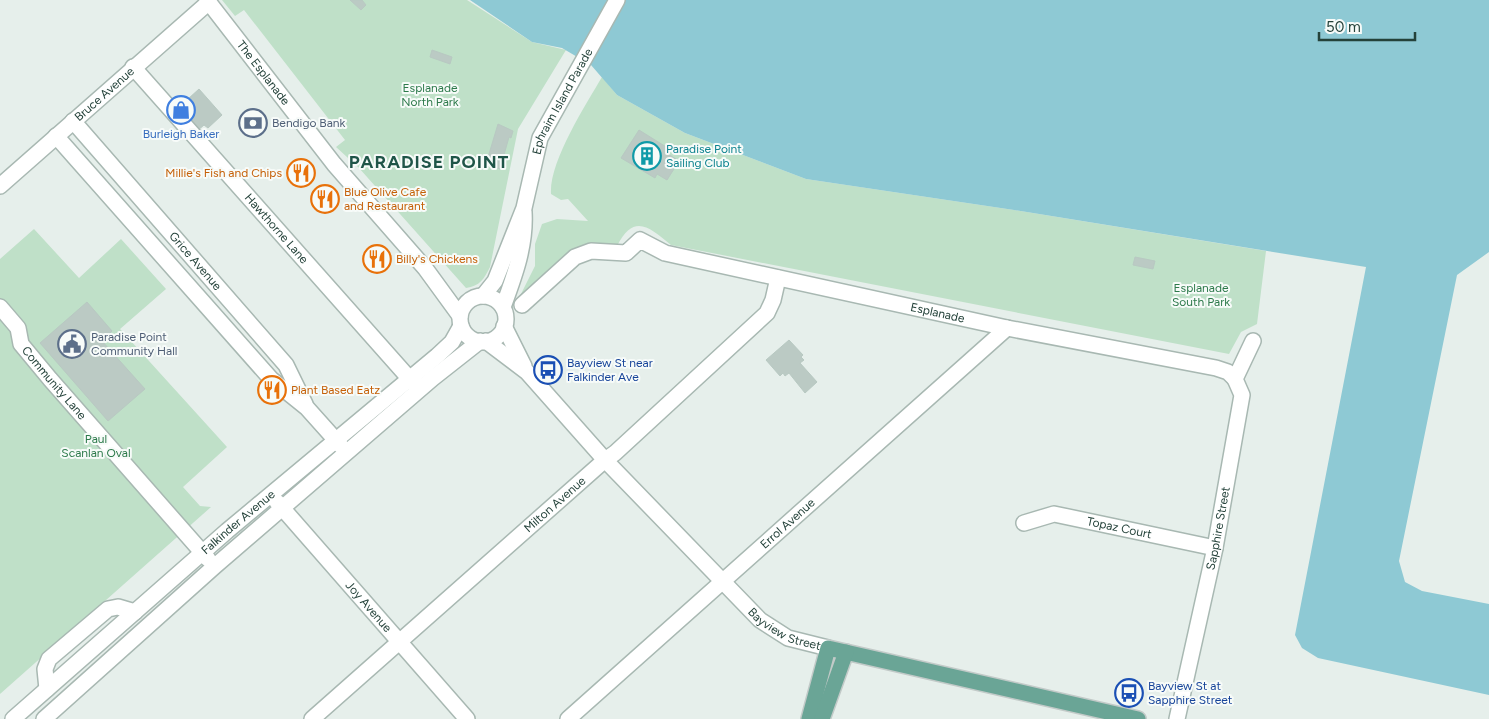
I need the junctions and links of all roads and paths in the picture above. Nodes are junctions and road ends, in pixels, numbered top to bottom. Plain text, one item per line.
1 (617, 0) edge
2 (208, 1) edge
3 (134, 67) junction
4 (74, 121) junction
5 (56, 136) junction
6 (93, 144) junction
7 (76, 159) junction
8 (0, 186) edge
9 (524, 208) junction
10 (778, 278) junction
11 (437, 283) junction
12 (477, 298) junction
13 (522, 304) dead end
14 (0, 307) edge
15 (502, 307) junction
16 (460, 321) junction
17 (504, 326) junction
18 (1008, 328) junction
19 (483, 341) junction
20 (1253, 341) dead end
21 (527, 372) junction
22 (291, 374) junction
23 (409, 379) junction
24 (1235, 380) junction
25 (279, 385) junction
26 (419, 390) junction
27 (307, 408) junction
28 (335, 438) junction
29 (347, 453) junction
30 (605, 460) junction
31 (270, 494) junction
32 (284, 509) junction
33 (1024, 523) dead end
34 (1215, 548) junction
35 (202, 552) junction
36 (215, 566) junction
37 (722, 582) junction
38 (135, 612) junction
39 (399, 642) junction
40 (828, 648) junction
41 (846, 652) junction
42 (53, 684) junction
43 (70, 695) junction
44 (13, 719) edge
45 (44, 719) edge
46 (312, 719) edge
47 (467, 719) edge
48 (568, 719) edge
49 (809, 719) edge
50 (822, 719) edge
51 (1138, 719) edge
52 (1177, 719) edge

1 - 9 street, Ephraim Island Parade
2 - 3 street, Bruce Avenue
2 - 11 street, The Esplanade
3 - 4 street, Bruce Avenue
3 - 23 street, Hawthorne Lane
4 - 5 street, Bruce Avenue
4 - 6 street, Grice Avenue
5 - 7 street, Grice Avenue
5 - 8 street, Bruce Avenue
6 - 7 street
6 - 22 street, Grice Avenue
7 - 25 street, Grice Avenue
9 - 12 street, Ephraim Island Parade
9 - 15 street, Ephraim Island Parade
10 - 13 street, Esplanade
10 - 18 street, Esplanade
10 - 30 street, Milton Avenue
11 - 12 street, The Esplanade
11 - 16 street, The Esplanade
12 - 15 street
12 - 16 street
14 - 35 street, Community Lane
15 - 17 street
16 - 19 street
16 - 23 street, Falkinder Avenue
17 - 19 street
17 - 21 street, Bayview Street
18 - 24 street, Esplanade
18 - 37 street, Errol Avenue
19 - 21 street, Bayview Street
19 - 26 street, Falkinder Avenue
20 - 24 street
21 - 30 street, Bayview Street
22 - 25 street
22 - 27 street, Grice Avenue
23 - 26 street, Hawthorne Lane
23 - 28 street, Falkinder Avenue
24 - 34 street, Sapphire Street
25 - 27 street, Grice Avenue
26 - 29 street, Falkinder Avenue
27 - 28 street, Grice Avenue
28 - 29 street, Grice Avenue
28 - 31 street, Falkinder Avenue
29 - 32 street, Falkinder Avenue
30 - 37 street, Bayview Street
30 - 39 street, Milton Avenue
31 - 32 street, Joy Avenue
31 - 35 street, Falkinder Avenue
32 - 36 street, Falkinder Avenue
32 - 39 street, Joy Avenue
33 - 34 street, Topaz Court
34 - 52 street, Sapphire Street
35 - 36 street, Community Lane
35 - 38 street, Falkinder Avenue
36 - 43 street, Falkinder Avenue
37 - 40 street, Bayview Street
37 - 48 street, Errol Avenue
38 - 42 street, Falkinder Avenue
38 - 42 street
39 - 46 street, Milton Avenue
39 - 47 street, Joy Avenue
40 - 41 main road, Bayview Street
40 - 49 main road
41 - 50 main road
41 - 51 main road, Bayview Street
42 - 43 street
42 - 44 street, Falkinder Avenue
43 - 45 street, Falkinder Avenue

